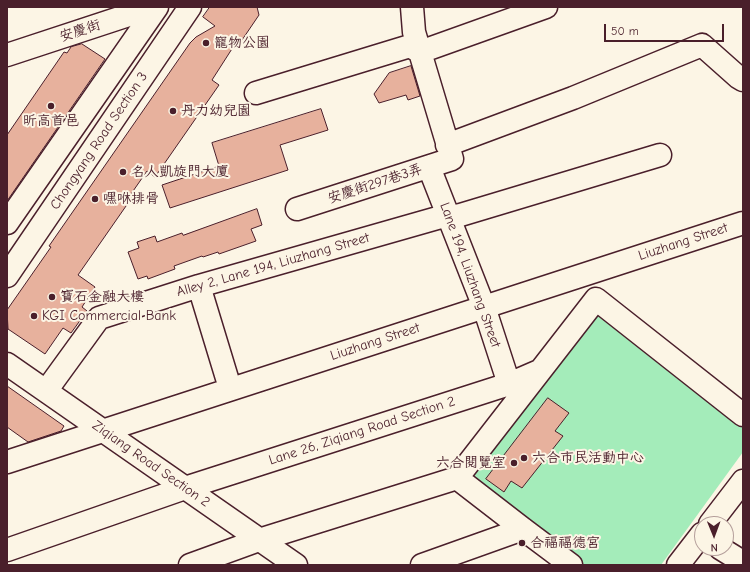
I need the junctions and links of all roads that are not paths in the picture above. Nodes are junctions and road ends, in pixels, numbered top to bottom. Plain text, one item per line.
1 (153, 7) edge
2 (157, 7) edge
3 (190, 7) edge
4 (412, 7) edge
5 (546, 7) edge
6 (420, 52) junction
7 (7, 55) edge
8 (743, 80) edge
9 (256, 93) dead end
10 (450, 152) junction
11 (660, 155) dead end
12 (429, 167) junction
13 (297, 209) dead end
14 (448, 215) junction
15 (7, 223) edge
16 (743, 223) edge
17 (7, 276) edge
18 (199, 286) junction
19 (484, 307) junction
20 (7, 364) edge
21 (539, 371) junction
22 (509, 384) junction
23 (230, 388) junction
24 (46, 391) junction
25 (743, 415) edge
26 (102, 430) junction
27 (7, 462) edge
28 (456, 478) junction
29 (743, 481) edge
30 (184, 488) junction
31 (717, 516) edge
32 (523, 529) junction
33 (259, 540) junction
34 (694, 545) edge
35 (7, 550) edge
36 (733, 556) edge
37 (743, 560) edge
38 (190, 565) edge
39 (296, 565) edge
40 (422, 565) edge
41 (571, 565) edge
42 (678, 565) edge

1 - 7 street, 安慶街
2 - 15 street, Chongyang Road Section 3
3 - 17 street, Chongyang Road Section 3
4 - 6 street
5 - 6 street
6 - 9 street
6 - 10 street
8 - 10 street, 安慶街297巷3弄
10 - 12 street, 安慶街297巷3弄
11 - 14 street, Alley 2, Lane 194, Liuzhang Street
12 - 13 street, 安慶街297巷3弄
12 - 14 street, Lane 194, Liuzhang Street
14 - 18 street, Alley 2, Lane 194, Liuzhang Street
14 - 19 street, Lane 194, Liuzhang Street
16 - 19 street, Liuzhang Street
18 - 23 street
18 - 24 street, Alley 2, Lane 194, Liuzhang Street
19 - 22 street, Lane 194, Liuzhang Street
19 - 23 street, Liuzhang Street
20 - 24 street, Ziqiang Road Section 2
21 - 22 street, Lane 26, Ziqiang Road Section 2
21 - 25 street
21 - 28 street
22 - 30 street, Lane 26, Ziqiang Road Section 2
23 - 26 street, Liuzhang Street
24 - 26 street, Ziqiang Road Section 2
26 - 27 street, Liuzhang Street
26 - 30 street, Ziqiang Road Section 2
28 - 32 street
28 - 33 street
29 - 31 street
30 - 33 street, Ziqiang Road Section 2
30 - 35 street, Lane 26, Ziqiang Road Section 2
32 - 40 street
32 - 41 street
33 - 38 street
33 - 39 street, Ziqiang Road Section 2
34 - 42 street
36 - 37 street

